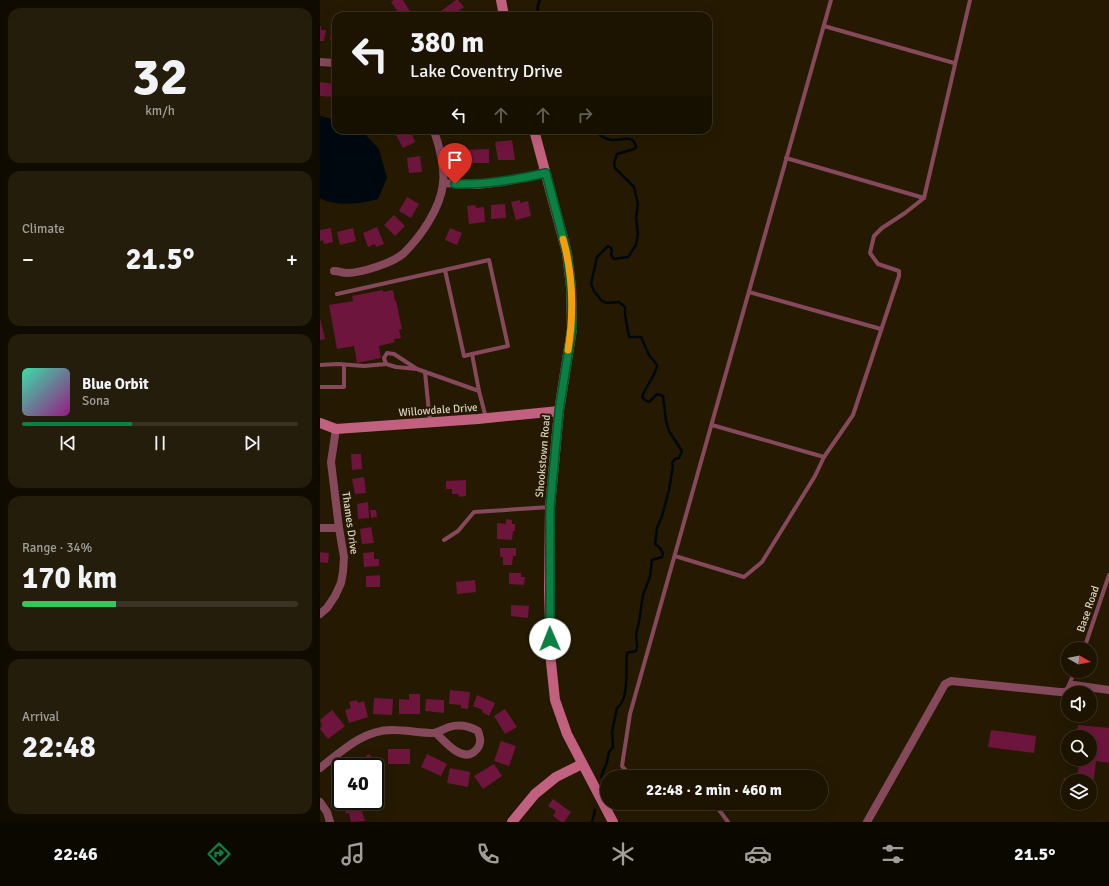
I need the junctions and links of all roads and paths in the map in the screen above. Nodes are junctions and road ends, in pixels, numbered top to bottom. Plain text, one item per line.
1 (501, 0) edge
2 (831, 0) edge
3 (970, 0) edge
4 (503, 12) edge
5 (824, 26) junction
6 (320, 62) edge
7 (954, 63) junction
8 (332, 64) edge
9 (434, 134) edge
10 (535, 134) edge
11 (786, 158) junction
12 (546, 173) junction
13 (443, 183) junction
14 (924, 198) junction
15 (334, 270) dead end
16 (445, 270) junction
17 (749, 292) junction
18 (337, 294) dead end
19 (881, 329) junction
20 (472, 354) junction
21 (386, 364) junction
22 (320, 365) edge
23 (344, 365) junction
24 (417, 369) junction
25 (425, 372) junction
26 (320, 387) edge
27 (479, 390) junction
28 (559, 411) junction
29 (486, 418) junction
30 (430, 422) junction
31 (320, 423) edge
32 (712, 425) junction
33 (336, 428) junction
34 (824, 457) junction
35 (550, 507) junction
36 (320, 528) edge
37 (339, 528) junction
38 (444, 540) dead end
39 (675, 556) junction
40 (1109, 575) edge
41 (320, 614) edge
42 (1086, 642) edge
43 (1097, 688) edge
44 (1109, 690) edge
45 (1061, 692) edge
46 (436, 733) junction
47 (582, 764) junction
48 (320, 768) edge
49 (626, 770) edge
50 (320, 802) edge
51 (719, 810) edge
52 (330, 822) edge
53 (512, 822) edge
54 (613, 822) edge
55 (728, 822) edge
56 (867, 822) edge

1 - 4 street
2 - 5 lane
3 - 7 lane
5 - 7 lane
5 - 11 lane
6 - 8 street
7 - 14 lane
9 - 13 street
10 - 12 street, Shookstown Road
11 - 14 lane
11 - 17 lane
12 - 13 street
12 - 28 street, Shookstown Road
13 - 15 street
14 - 19 lane
16 - 18 lane
16 - 20 lane
16 - 20 lane
17 - 19 lane
17 - 32 lane
19 - 34 lane
20 - 27 lane
21 - 23 lane
21 - 24 lane
21 - 24 lane
22 - 23 lane
23 - 26 lane
24 - 25 lane
25 - 27 lane
25 - 30 lane
27 - 29 lane
28 - 29 street, Willowdale Drive
28 - 35 street, Shookstown Road
29 - 30 street, Willowdale Drive
30 - 33 street, Willowdale Drive
31 - 33 street, Willowdale Drive
32 - 34 lane
32 - 39 lane
33 - 37 street, Thames Drive
34 - 39 lane
35 - 38 lane
35 - 47 street, Shookstown Road
36 - 37 street
37 - 41 street, Thames Drive
39 - 49 lane
40 - 42 lane, Base Road
43 - 44 street
45 - 56 street
46 - 46 street
46 - 48 street
47 - 53 street
47 - 54 street, Shookstown Road
50 - 52 street
51 - 55 lane

